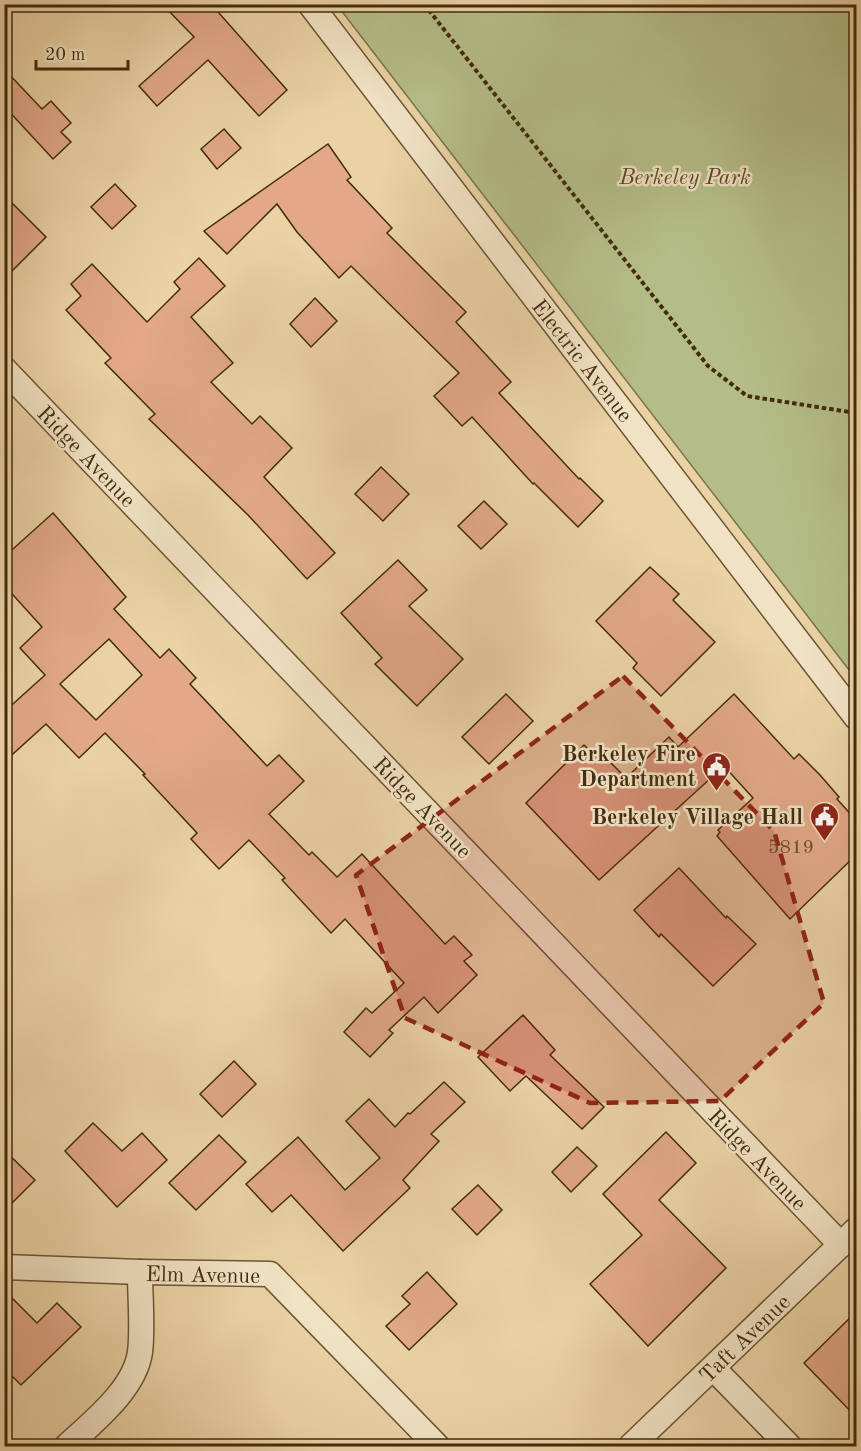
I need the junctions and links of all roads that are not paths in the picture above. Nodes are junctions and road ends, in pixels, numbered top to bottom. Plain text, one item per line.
1 (310, 4) edge
2 (4, 369) edge
3 (856, 717) edge
4 (849, 1238) edge
5 (4, 1267) edge
6 (140, 1272) junction
7 (713, 1368) junction
8 (67, 1446) edge
9 (437, 1446) edge
10 (631, 1446) edge
11 (789, 1446) edge

1 - 3 street, Electric Avenue
2 - 4 street, Ridge Avenue
4 - 7 street, Taft Avenue
5 - 6 street, Elm Avenue
6 - 8 street
6 - 9 street, Elm Avenue
7 - 10 street, Taft Avenue
7 - 11 street

